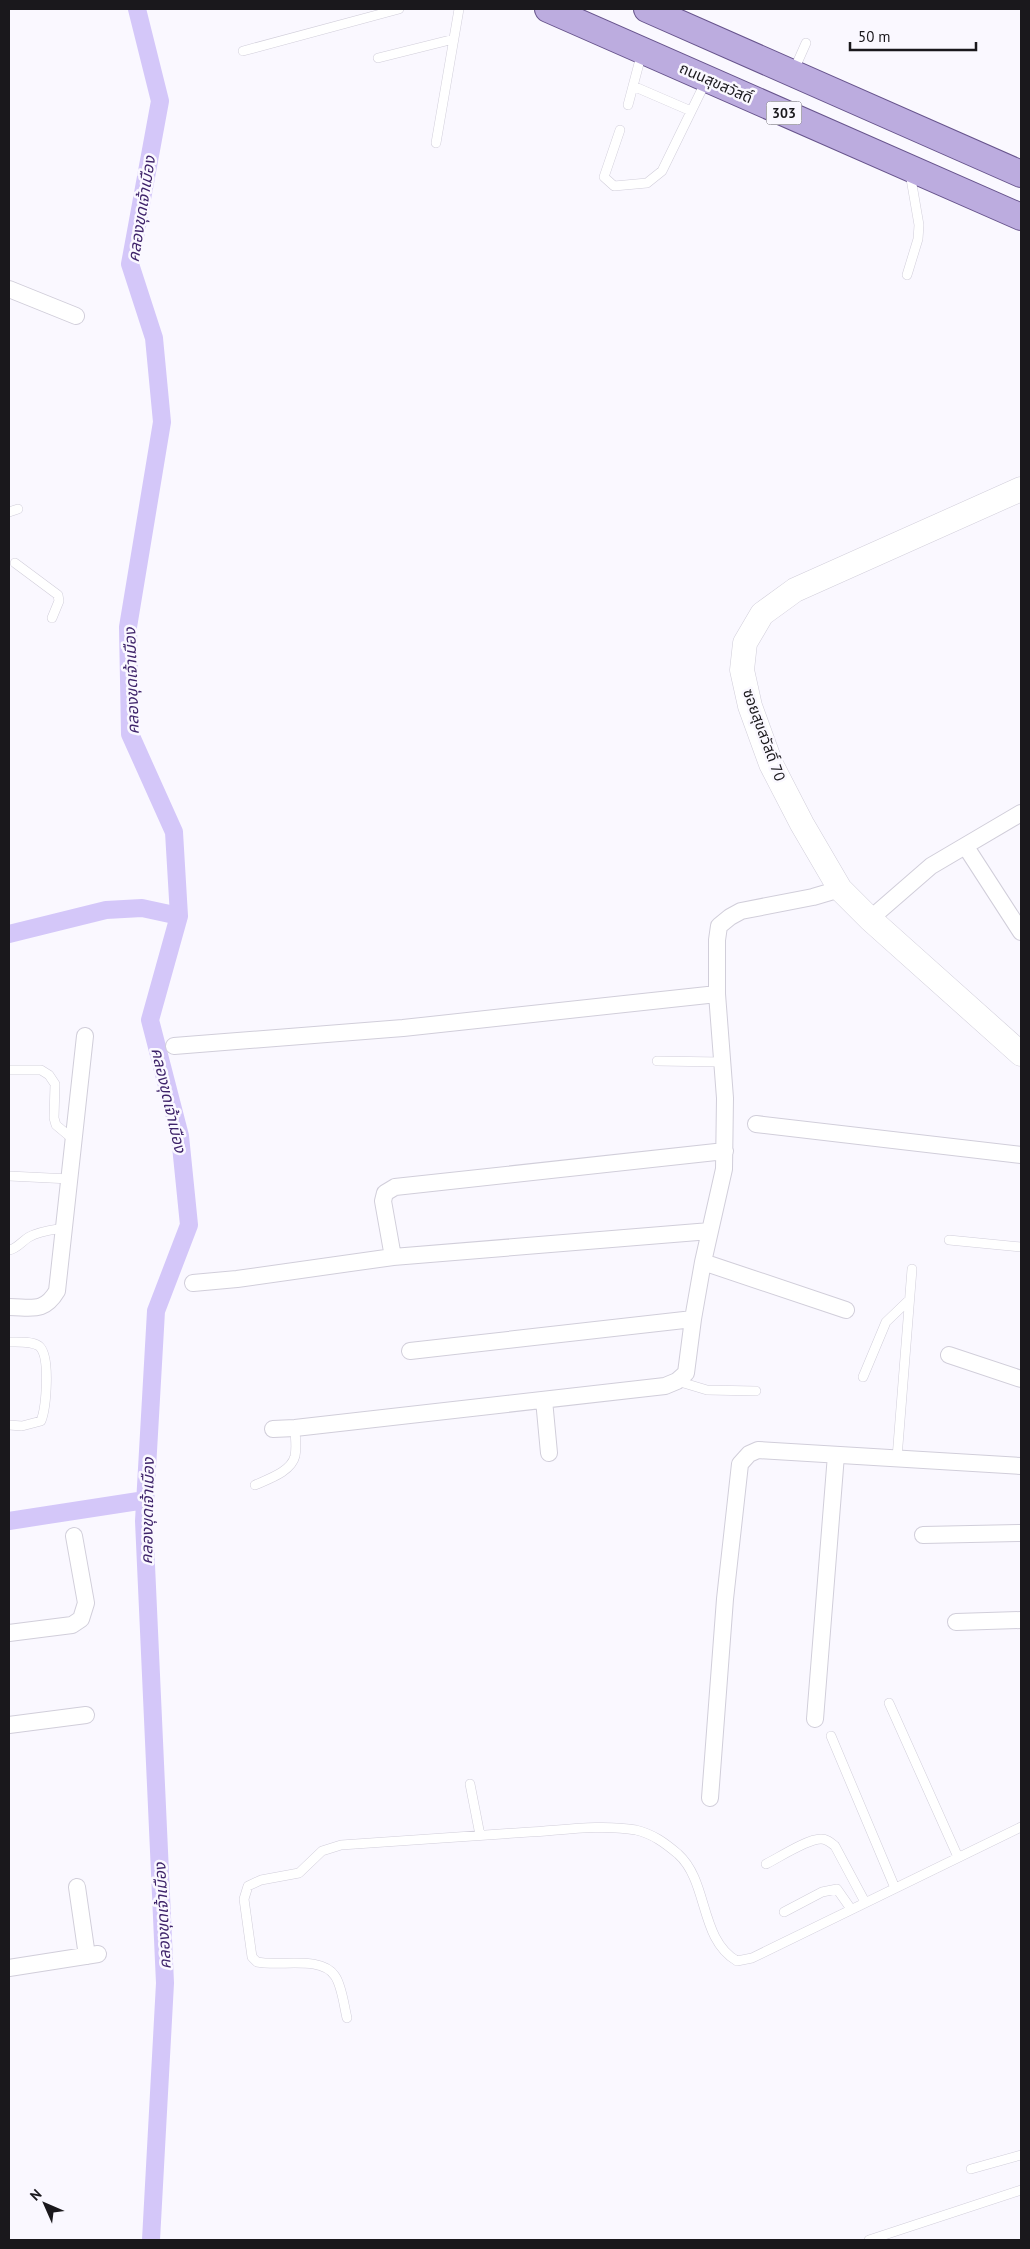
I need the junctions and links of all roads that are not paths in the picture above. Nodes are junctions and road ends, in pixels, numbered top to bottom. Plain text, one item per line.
1 (398, 9) edge
2 (459, 9) edge
3 (548, 9) edge
4 (647, 9) edge
5 (454, 38) junction
6 (806, 43) dead end
7 (642, 50) junction
8 (243, 51) dead end
9 (378, 58) dead end
10 (792, 73) junction
11 (707, 79) junction
12 (633, 86) junction
13 (628, 105) dead end
14 (691, 112) junction
15 (620, 130) dead end
16 (436, 143) dead end
17 (909, 168) junction
18 (1021, 174) edge
19 (1021, 217) edge
20 (907, 275) dead end
21 (12, 294) edge
22 (76, 316) dead end
23 (1021, 489) edge
24 (15, 563) dead end
25 (52, 618) dead end
26 (1021, 814) edge
27 (966, 847) junction
28 (840, 889) junction
29 (870, 918) junction
30 (1021, 932) edge
31 (718, 994) junction
32 (86, 1036) dead end
33 (174, 1046) dead end
34 (1021, 1054) edge
35 (657, 1061) dead end
36 (722, 1062) junction
37 (9, 1070) edge
38 (756, 1124) dead end
39 (74, 1140) junction
40 (725, 1152) junction
41 (1021, 1155) edge
42 (9, 1176) edge
43 (70, 1179) junction
44 (64, 1228) junction
45 (710, 1231) junction
46 (949, 1240) dead end
47 (1021, 1247) edge
48 (9, 1250) edge
49 (393, 1258) junction
50 (703, 1262) junction
51 (912, 1269) dead end
52 (193, 1283) dead end
53 (909, 1300) junction
54 (9, 1306) edge
55 (846, 1310) dead end
56 (693, 1319) junction
57 (9, 1342) edge
58 (410, 1351) dead end
59 (949, 1355) dead end
60 (862, 1377) dead end
61 (1021, 1379) edge
62 (678, 1381) junction
63 (756, 1391) dead end
64 (544, 1400) junction
65 (9, 1425) edge
66 (295, 1428) junction
67 (273, 1429) dead end
68 (549, 1453) dead end
69 (836, 1454) junction
70 (897, 1458) junction
71 (1021, 1466) edge
72 (255, 1485) dead end
73 (1021, 1533) edge
74 (923, 1535) dead end
75 (74, 1536) dead end
76 (1021, 1620) edge
77 (956, 1622) dead end
78 (9, 1633) edge
79 (889, 1703) dead end
80 (86, 1715) dead end
81 (815, 1719) dead end
82 (9, 1725) edge
83 (831, 1736) dead end
84 (470, 1784) dead end
85 (710, 1798) dead end
86 (1021, 1827) edge
87 (480, 1836) junction
88 (958, 1857) junction
89 (766, 1864) dead end
90 (77, 1887) dead end
91 (895, 1888) junction
92 (866, 1902) junction
93 (852, 1909) junction
94 (784, 1912) dead end
95 (9, 1968) edge
96 (347, 2018) dead end
97 (1021, 2156) edge
98 (971, 2169) dead end
99 (1021, 2190) edge
100 (869, 2240) edge

1 - 8 lane
2 - 5 lane
3 - 7 main road, ถนนสุขสวัสดิ์ / 303
4 - 10 main road
5 - 9 lane
5 - 16 lane
6 - 10 lane
7 - 11 main road, ถนนสุขสวัสดิ์ / 303
7 - 12 lane
10 - 18 main road
11 - 14 lane
11 - 17 main road, ถนนสุขสวัสดิ์ / 303
12 - 13 lane
12 - 14 lane
14 - 15 lane
17 - 19 main road, ถนนสุขสวัสดิ์ / 303
17 - 20 lane
21 - 22 street
23 - 28 street, ซอยสุขสวัสดิ์ 70
24 - 25 lane
26 - 27 street
27 - 29 street
27 - 30 street
28 - 29 street, ซอยสุขสวัสดิ์ 70
28 - 31 street
29 - 34 street, ซอยสุขสวัสดิ์ 70
31 - 33 street
31 - 36 street
32 - 39 street
35 - 36 lane
36 - 40 street
37 - 39 lane
38 - 41 street
39 - 43 street
40 - 45 street
40 - 49 street
42 - 43 lane
43 - 44 street
44 - 48 lane
44 - 54 street
45 - 49 street
45 - 50 street
46 - 47 lane
49 - 52 street
50 - 55 street
50 - 56 street
51 - 53 lane
53 - 60 lane
53 - 70 lane
56 - 58 street
56 - 62 street
57 - 65 lane
59 - 61 street
62 - 63 lane
62 - 64 street
64 - 66 street
64 - 68 street
66 - 67 street
66 - 72 lane
69 - 70 street
69 - 81 street
69 - 85 street
70 - 71 street
73 - 74 street
75 - 78 street
76 - 77 street
79 - 88 lane
80 - 82 street
83 - 91 lane
84 - 87 lane
86 - 88 lane
87 - 93 lane
87 - 96 lane
88 - 91 lane
89 - 92 lane
90 - 95 street
91 - 92 lane
92 - 93 lane
93 - 94 lane
97 - 98 lane
99 - 100 lane

